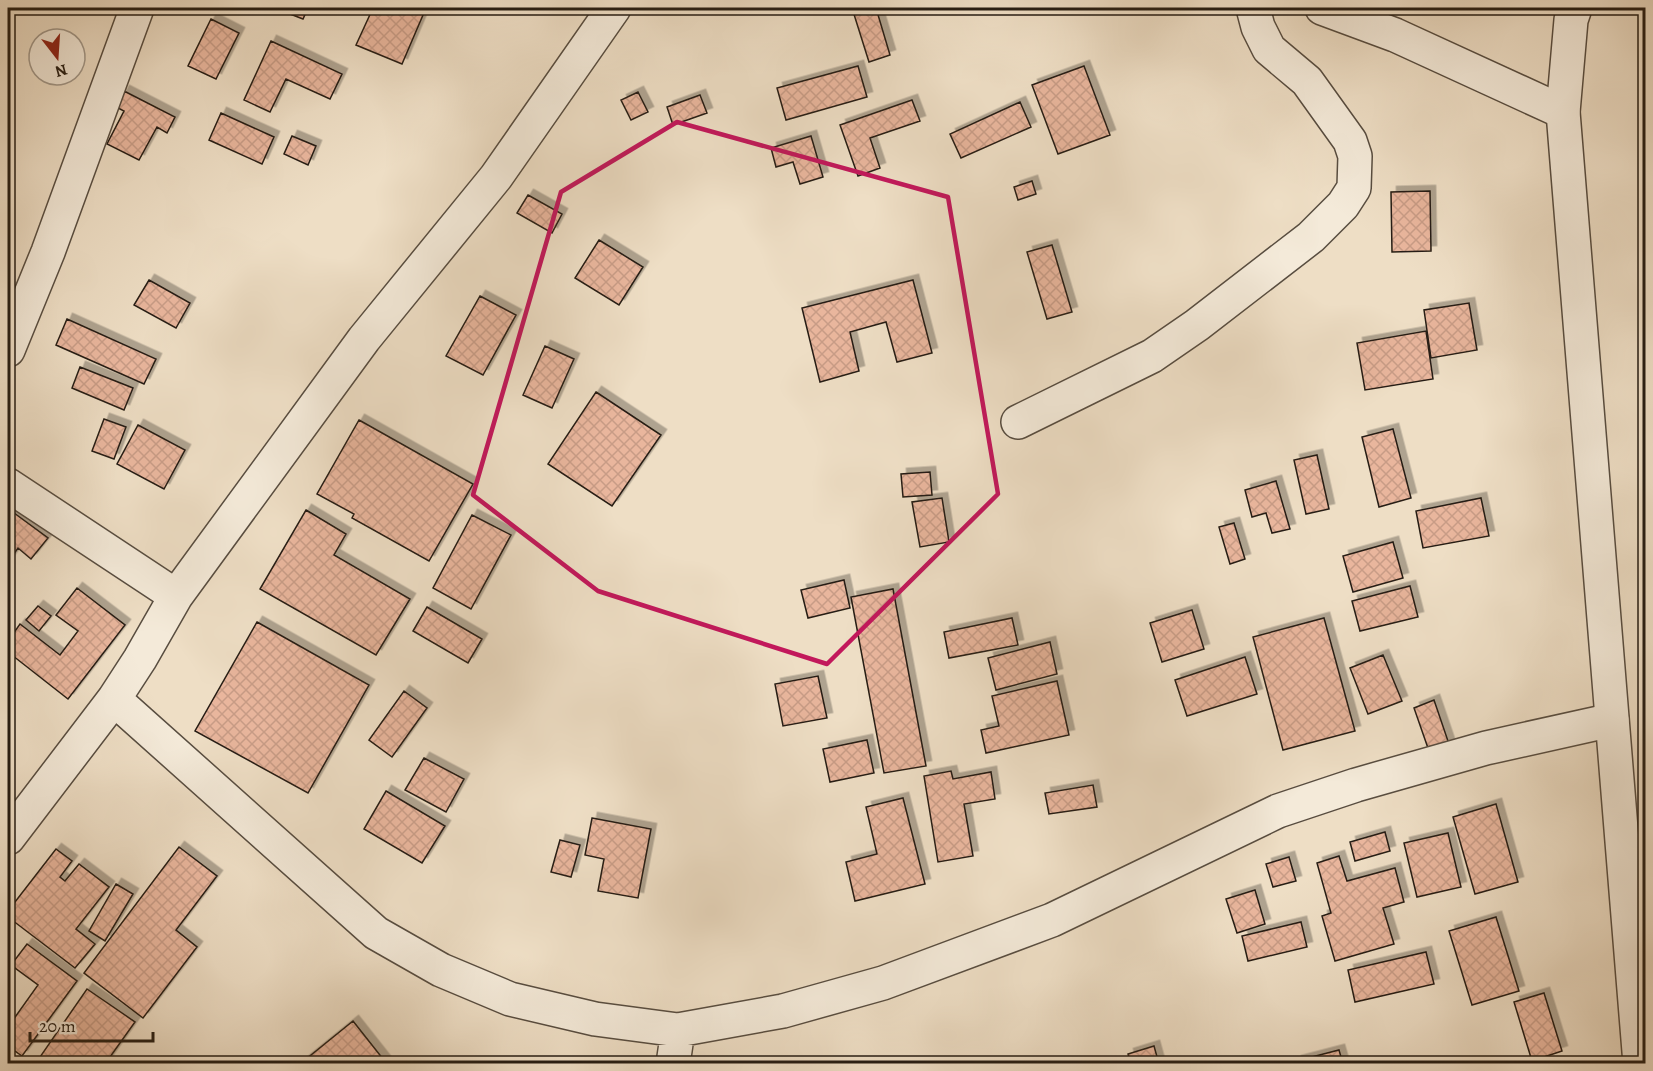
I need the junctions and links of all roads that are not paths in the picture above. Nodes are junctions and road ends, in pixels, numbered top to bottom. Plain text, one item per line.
1 (137, 8) edge
2 (614, 8) edge
3 (1253, 8) edge
4 (1323, 8) edge
5 (1575, 8) edge
6 (1563, 112) junction
7 (8, 350) edge
8 (1018, 422) dead end
9 (8, 485) edge
10 (176, 596) junction
11 (114, 699) junction
12 (1612, 720) junction
13 (8, 838) edge
14 (678, 1030) junction
15 (673, 1064) edge
16 (1640, 1064) edge

1 - 7 street
2 - 10 street
3 - 8 street
4 - 6 street
5 - 6 street
6 - 12 street
9 - 10 street
10 - 11 street
11 - 13 street
11 - 14 street
12 - 14 street
12 - 16 street
14 - 15 street

